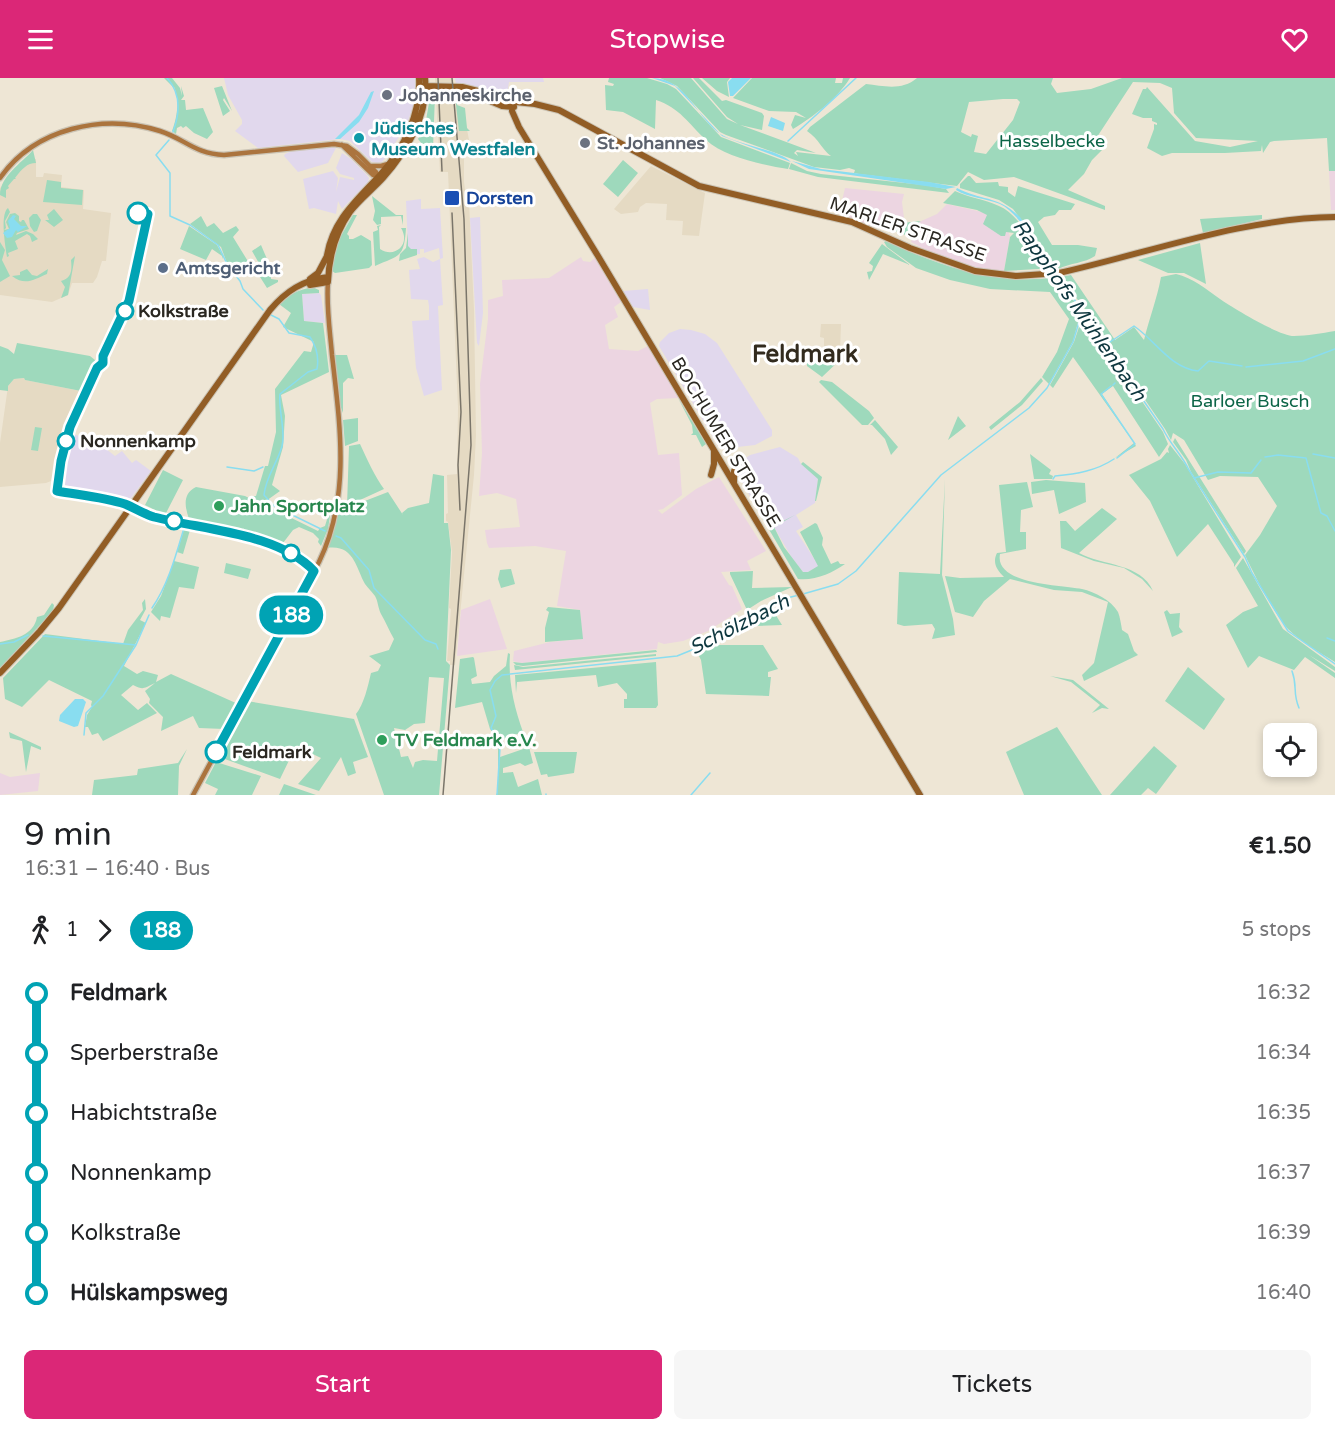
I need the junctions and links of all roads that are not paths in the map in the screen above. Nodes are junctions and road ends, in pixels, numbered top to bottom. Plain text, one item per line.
1 (419, 78) edge
2 (424, 86) edge
3 (470, 95) junction
4 (501, 100) junction
5 (512, 105) junction
6 (342, 145) junction
7 (388, 164) junction
8 (370, 166) junction
9 (0, 178) edge
10 (380, 178) junction
11 (1335, 217) edge
12 (327, 256) junction
13 (326, 280) junction
14 (308, 281) junction
15 (293, 289) junction
16 (714, 451) junction
17 (741, 457) dead end
18 (711, 475) dead end
19 (734, 483) junction
20 (0, 673) edge
21 (193, 795) edge
22 (920, 795) edge

1 - 2 main road
2 - 3 main road
2 - 4 main road
2 - 7 main road
2 - 10 main road
3 - 4 main road
3 - 5 main road
4 - 5 main road
5 - 11 main road, MARLER STRASSE
5 - 16 main road, BOCHUMER STRASSE
6 - 8 main road
6 - 9 main road
6 - 10 main road
7 - 8 main road
7 - 10 main road
8 - 10 main road
10 - 12 main road
10 - 13 main road
12 - 13 main road
12 - 14 main road
13 - 14 main road
13 - 15 main road
13 - 21 main road
14 - 15 main road
15 - 20 main road
16 - 18 main road
16 - 19 main road, BOCHUMER STRASSE
17 - 19 main road
19 - 22 main road, BOCHUMER STRASSE

